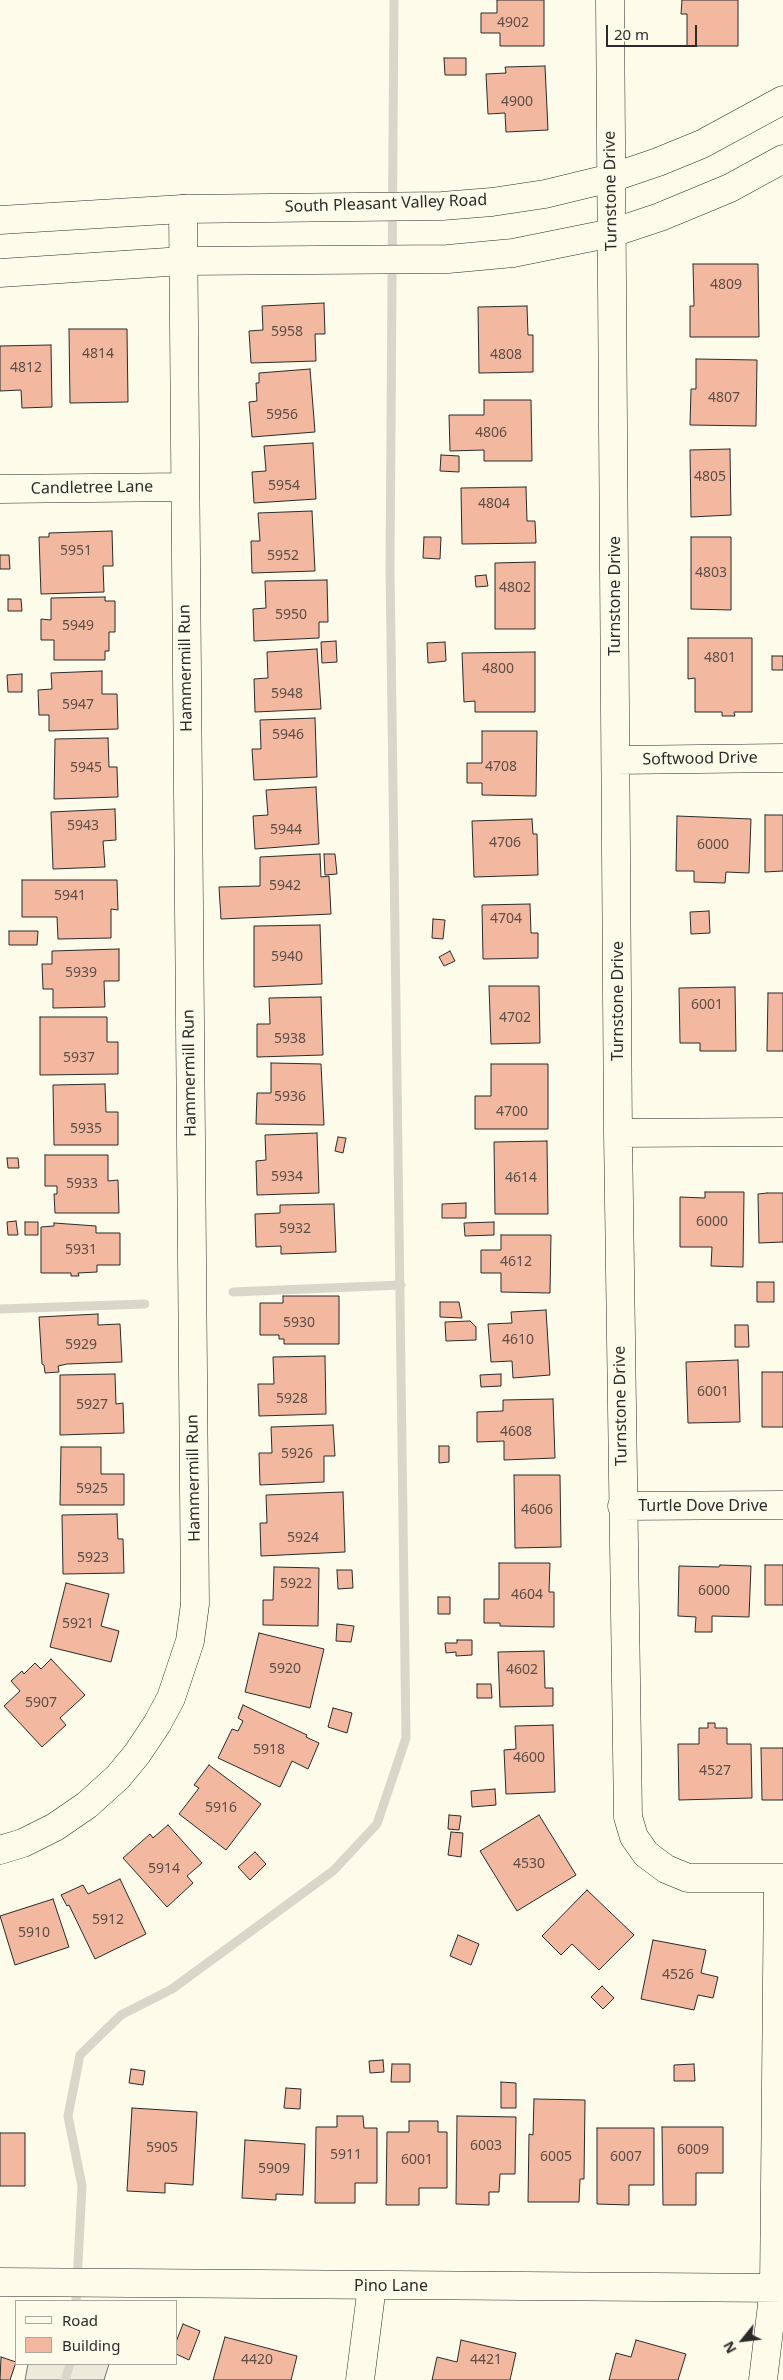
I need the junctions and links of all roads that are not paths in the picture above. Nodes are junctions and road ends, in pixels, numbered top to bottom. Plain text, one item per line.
1 (610, 0) edge
2 (783, 100) edge
3 (783, 159) edge
4 (611, 178) junction
5 (183, 209) junction
6 (0, 220) edge
7 (612, 232) junction
8 (183, 261) junction
9 (0, 273) edge
10 (184, 487) junction
11 (0, 489) edge
12 (783, 758) edge
13 (616, 760) junction
14 (783, 1132) edge
15 (618, 1133) junction
16 (783, 1505) edge
17 (622, 1506) junction
18 (0, 1850) edge
19 (780, 1878) edge
20 (0, 2282) edge
21 (372, 2286) junction
22 (778, 2288) edge
23 (360, 2380) edge
24 (763, 2380) edge

1 - 4 street, Turnstone Drive
2 - 4 street, South Pleasant Valley Road
3 - 7 street
4 - 5 street, South Pleasant Valley Road
4 - 7 street, Turnstone Drive
5 - 6 street, South Pleasant Valley Road
5 - 8 street, Hammermill Run
7 - 8 street
7 - 13 street, Turnstone Drive
8 - 9 street
8 - 10 street, Hammermill Run
10 - 11 street, Candletree Lane
10 - 18 street, Hammermill Run
12 - 13 street, Softwood Drive
13 - 15 street, Turnstone Drive
14 - 15 street
15 - 17 street, Turnstone Drive
16 - 17 street, Turtle Dove Drive
17 - 19 street, Turnstone Drive
19 - 22 street
20 - 21 street, Pino Lane
21 - 22 street, Pino Lane
21 - 23 street
22 - 24 street

